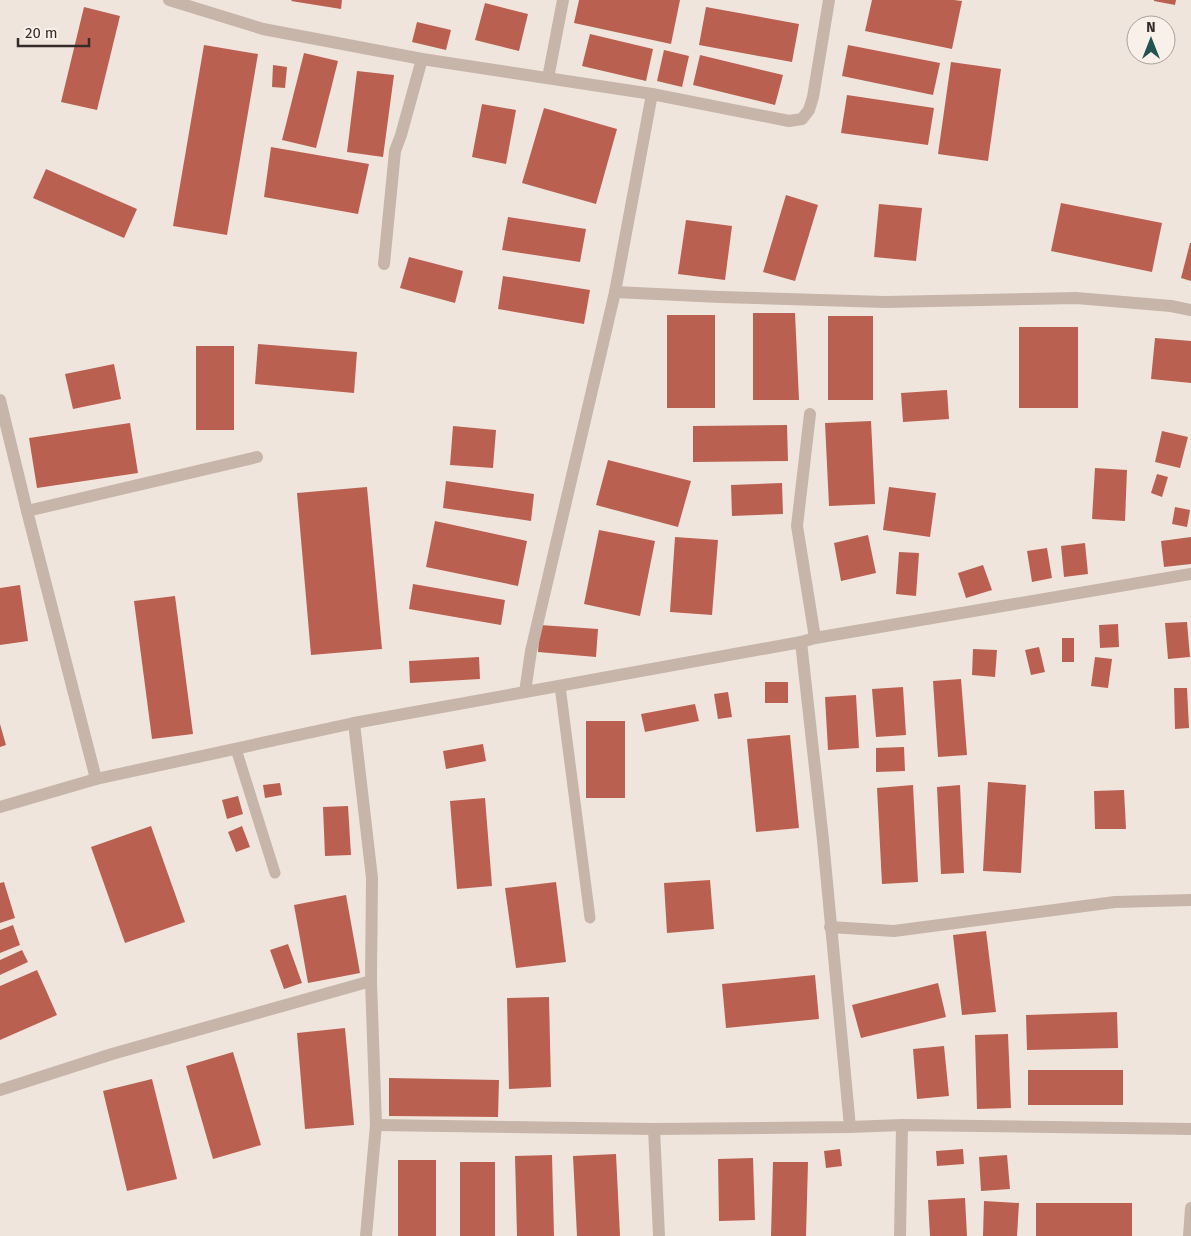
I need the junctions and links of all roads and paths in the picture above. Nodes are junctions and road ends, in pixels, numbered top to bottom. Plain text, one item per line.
1 (169, 0) edge
2 (563, 0) edge
3 (829, 0) edge
4 (422, 59) junction
5 (548, 78) junction
6 (652, 94) junction
7 (384, 264) dead end
8 (615, 292) junction
9 (1191, 310) edge
10 (0, 400) edge
11 (810, 414) dead end
12 (257, 457) dead end
13 (27, 511) junction
14 (1191, 574) edge
15 (815, 638) junction
16 (800, 642) junction
17 (560, 686) junction
18 (525, 692) junction
19 (354, 723) junction
20 (236, 749) junction
21 (96, 779) junction
22 (0, 807) edge
23 (275, 872) dead end
24 (1191, 900) edge
25 (590, 918) dead end
26 (830, 927) junction
27 (371, 981) junction
28 (0, 1090) edge
29 (376, 1125) junction
30 (902, 1125) junction
31 (850, 1127) junction
32 (654, 1129) junction
33 (1191, 1129) edge
34 (1191, 1208) edge
35 (366, 1236) edge
36 (659, 1236) edge
37 (900, 1236) edge
38 (1189, 1236) edge

1 - 4 street
2 - 5 street
3 - 6 street
4 - 5 street
4 - 7 street
5 - 6 street
6 - 8 street
8 - 9 street
8 - 18 street
10 - 13 street
11 - 15 street
12 - 13 street
13 - 21 street
14 - 15 street
15 - 16 street
16 - 17 street
16 - 26 street
17 - 18 street
17 - 25 lane
18 - 19 street
19 - 20 street
19 - 27 street
20 - 21 street
20 - 23 lane
21 - 22 street
24 - 26 street
26 - 31 street
27 - 28 street
27 - 29 street
29 - 32 street
29 - 35 street
30 - 31 street
30 - 33 street
30 - 37 street
31 - 32 street
32 - 36 street
34 - 38 street

